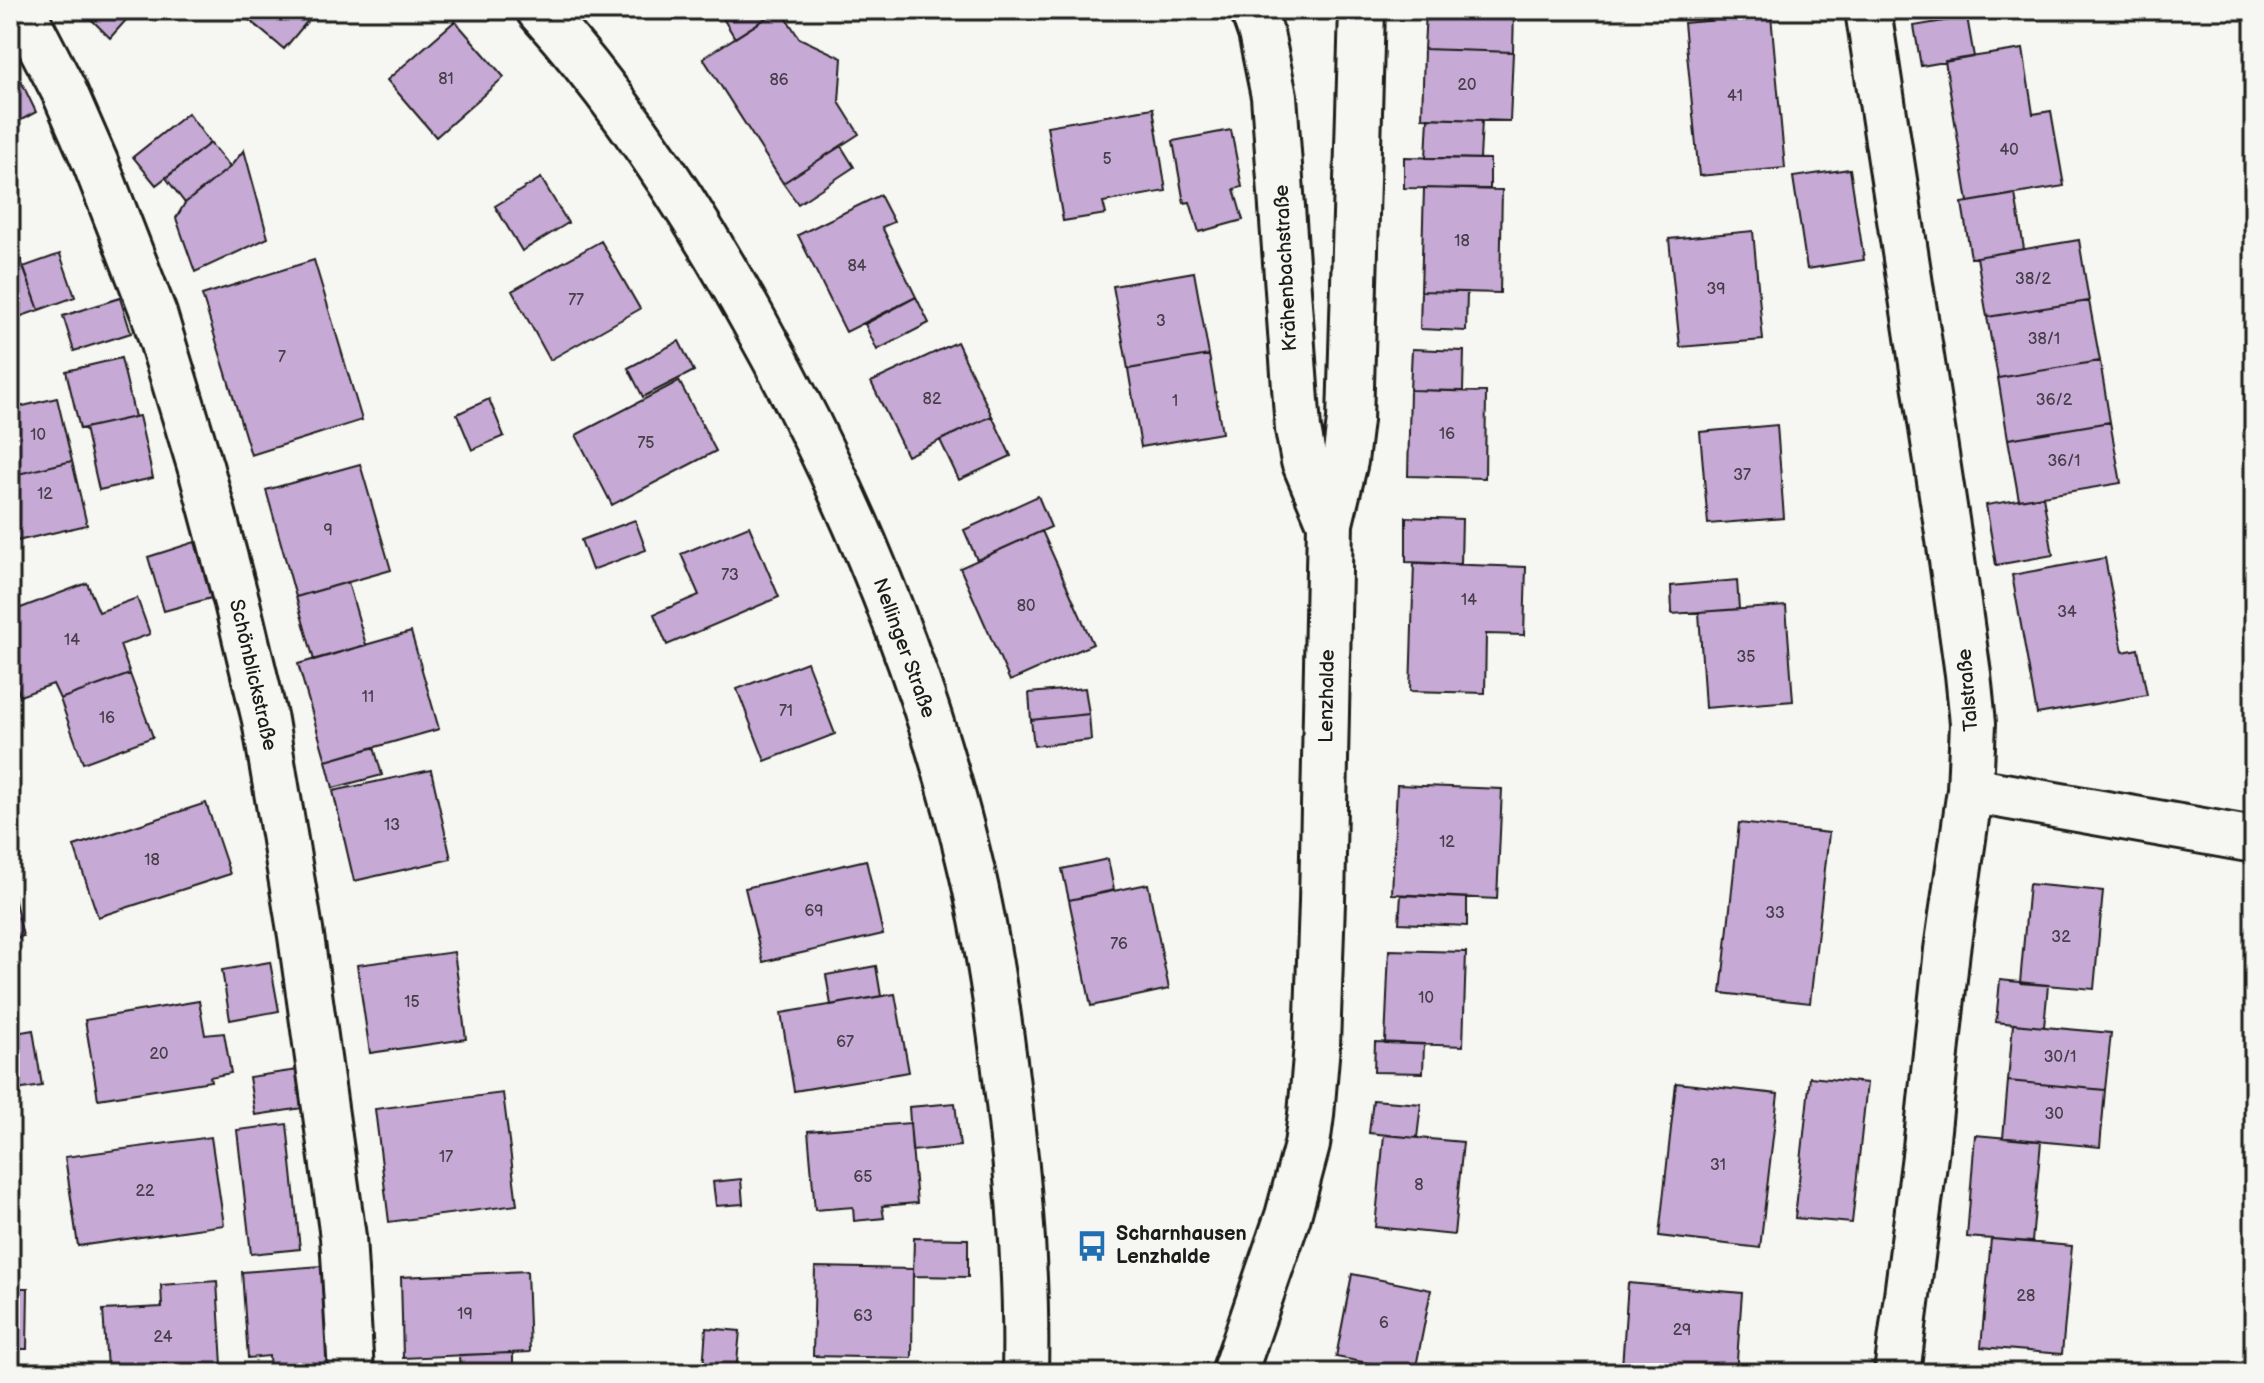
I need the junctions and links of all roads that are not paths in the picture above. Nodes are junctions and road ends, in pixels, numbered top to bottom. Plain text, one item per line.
1 (22, 10) edge
2 (539, 10) edge
3 (1253, 10) edge
4 (1362, 10) edge
5 (1868, 10) edge
6 (1330, 523) junction
7 (1970, 790) junction
8 (2254, 840) edge
9 (351, 1373) edge
10 (1025, 1373) edge
11 (1234, 1373) edge
12 (1897, 1373) edge

1 - 9 street, Schönblickstraße
2 - 10 street, Nellinger Straße
3 - 6 street, Krähenbachstraße
4 - 6 street, Lenzhalde
5 - 7 street, Talstraße
6 - 11 street, Lenzhalde
7 - 8 street
7 - 12 street, Talstraße

